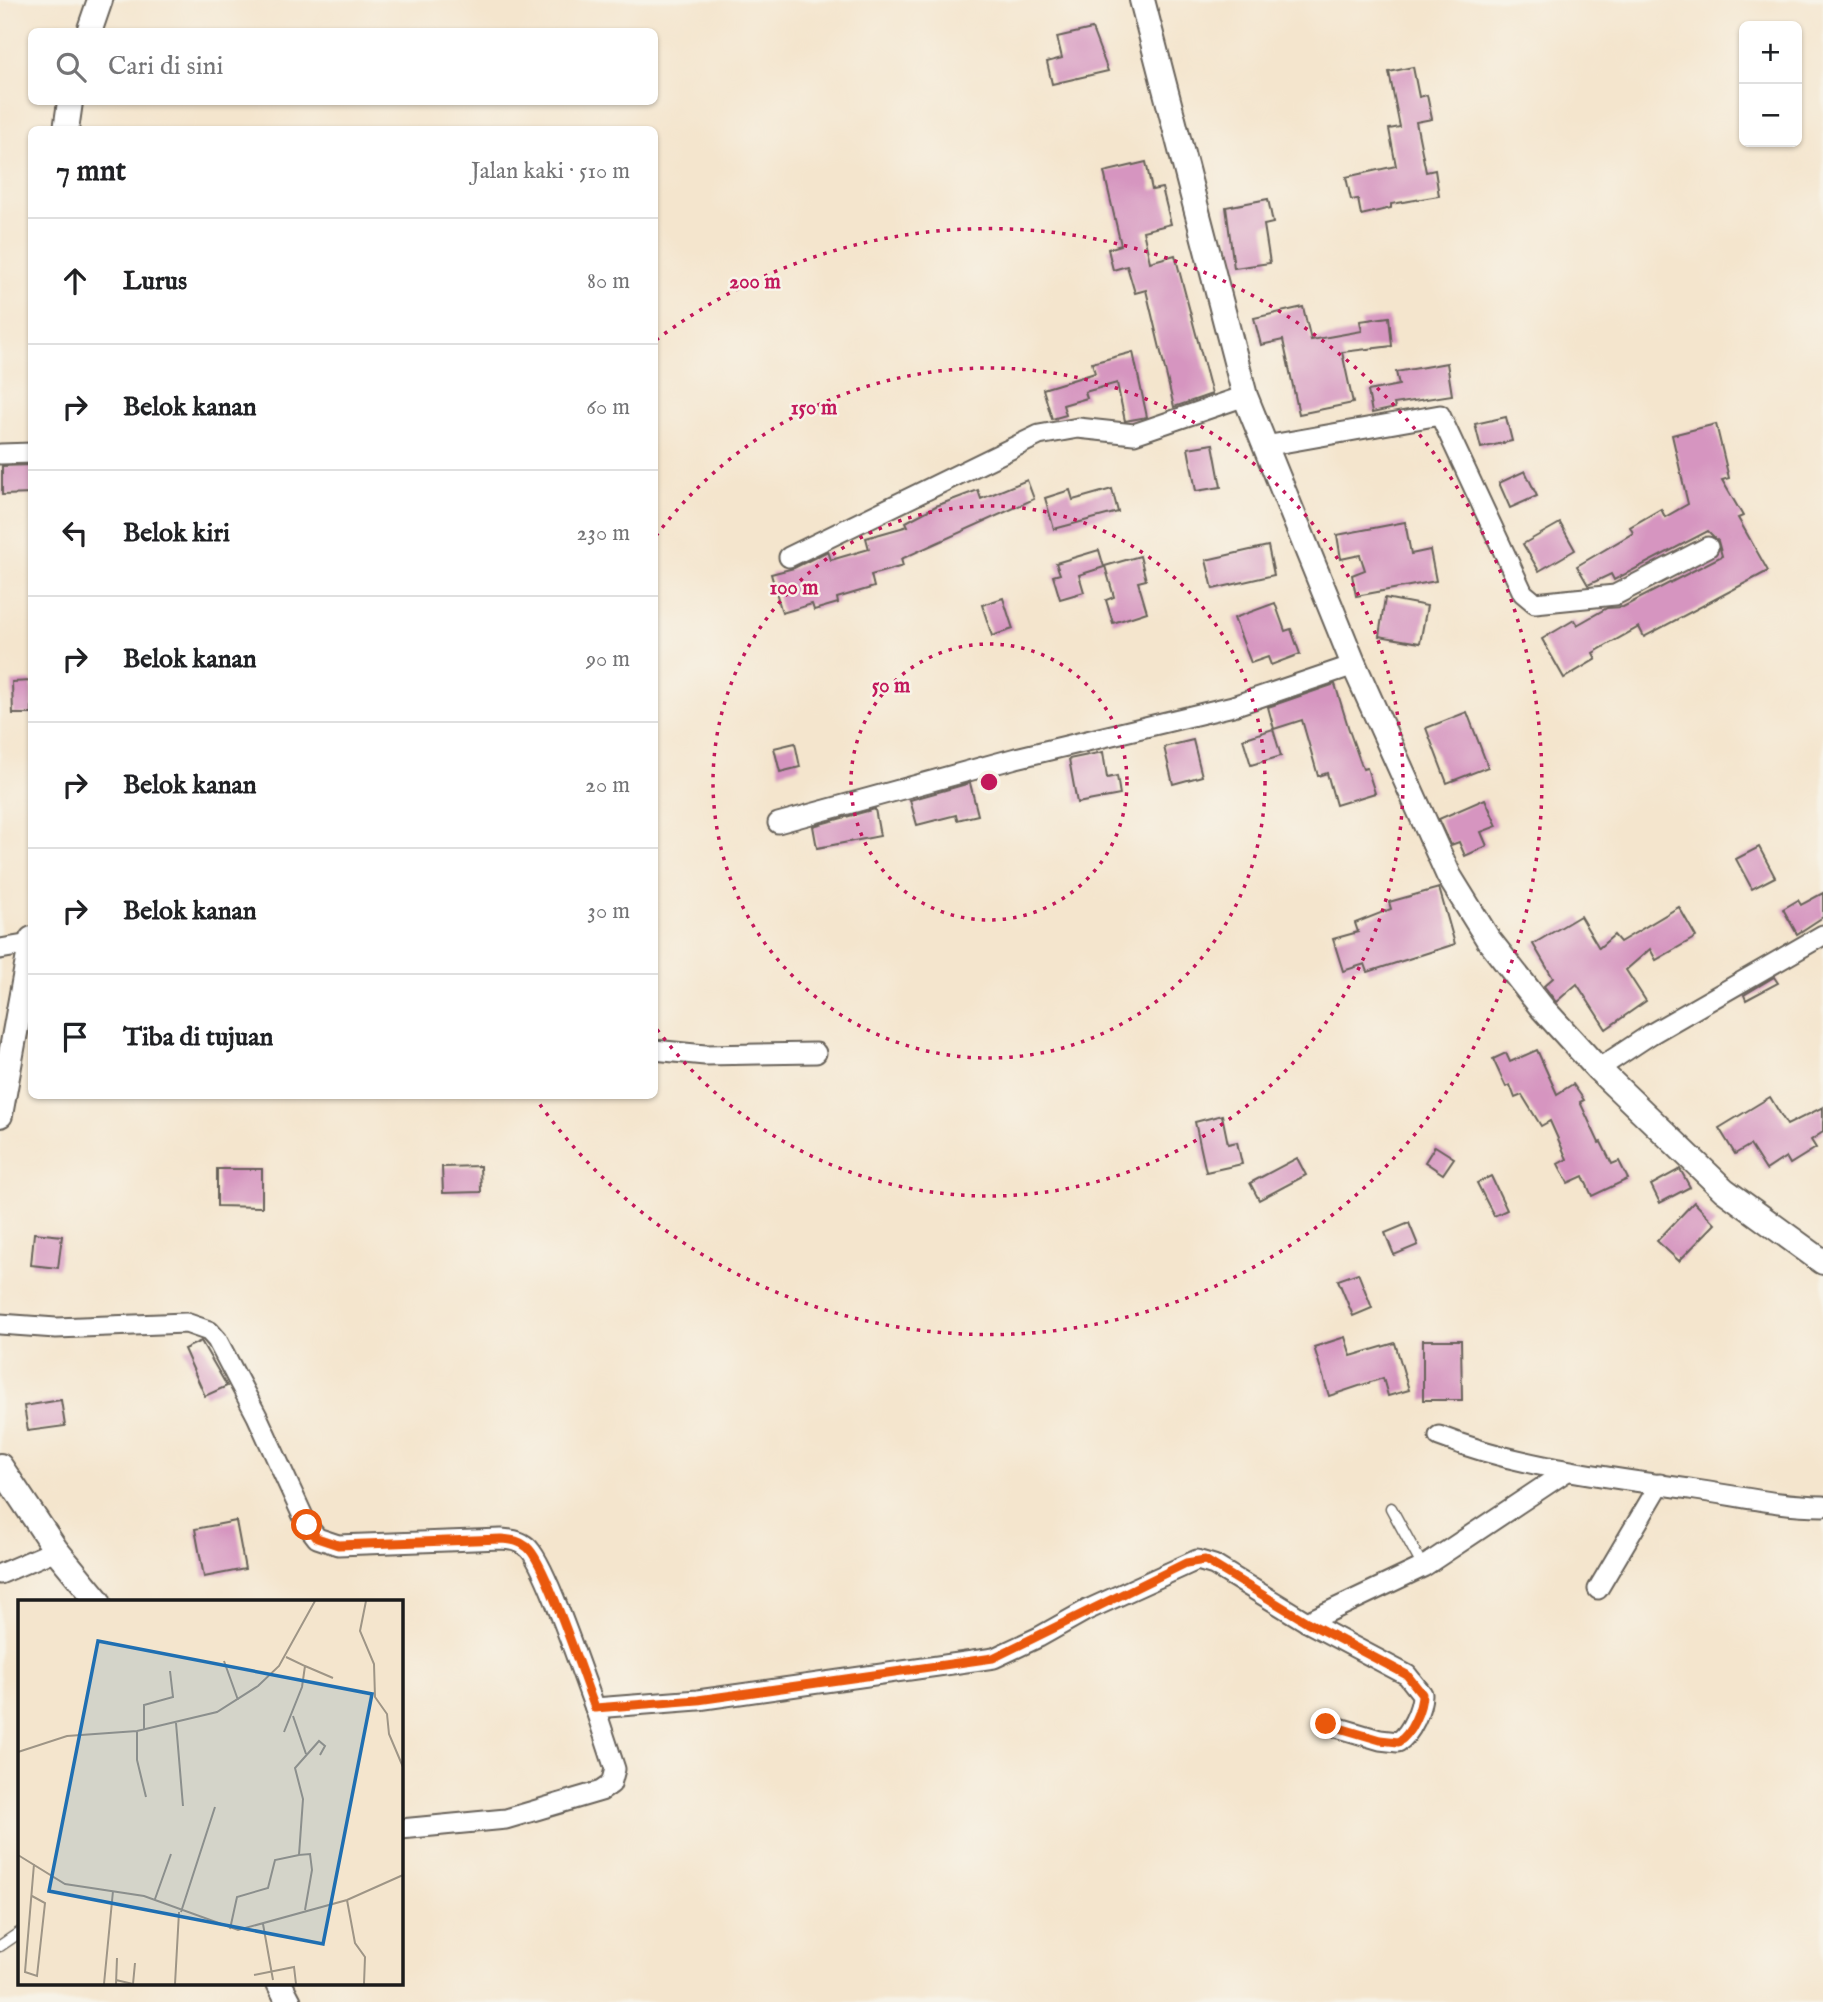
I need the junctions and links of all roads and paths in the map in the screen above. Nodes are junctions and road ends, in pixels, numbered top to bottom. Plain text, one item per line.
1 (100, 0) edge
2 (1142, 0) edge
3 (90, 28) edge
4 (70, 105) edge
5 (67, 126) edge
6 (1245, 396) junction
7 (1265, 446) junction
8 (28, 453) edge
9 (0, 454) edge
10 (1708, 547) dead end
11 (789, 557) dead end
12 (1354, 665) junction
13 (778, 822) dead end
14 (1823, 935) edge
15 (0, 949) edge
16 (28, 949) edge
17 (28, 960) edge
18 (658, 1050) edge
19 (816, 1053) dead end
20 (1598, 1069) junction
21 (0, 1115) edge
22 (1823, 1262) edge
23 (0, 1324) edge
24 (1439, 1436) dead end
25 (0, 1466) edge
26 (1567, 1471) junction
27 (1660, 1485) junction
28 (1823, 1506) edge
29 (1391, 1508) dead end
30 (56, 1550) junction
31 (1423, 1567) junction
32 (0, 1574) edge
33 (1598, 1589) dead end
34 (97, 1600) edge
35 (1307, 1622) junction
36 (595, 1708) junction
37 (1326, 1724) dead end
38 (402, 1829) edge
39 (18, 1934) edge
40 (0, 1946) edge
41 (280, 1984) edge
42 (289, 2002) edge

1 - 3 street
2 - 6 street
4 - 5 street
6 - 7 street
6 - 11 street
7 - 10 street
7 - 12 street
8 - 9 street
12 - 13 street
12 - 20 street
14 - 20 street
15 - 16 street
17 - 21 street
18 - 19 street
20 - 22 street
23 - 36 street
24 - 26 street
25 - 30 street
26 - 27 street
26 - 31 street
27 - 28 street
27 - 33 street
29 - 31 lane
30 - 32 street
30 - 34 street
31 - 35 street
35 - 36 street
35 - 37 street
36 - 38 street
39 - 40 lane
41 - 42 street

